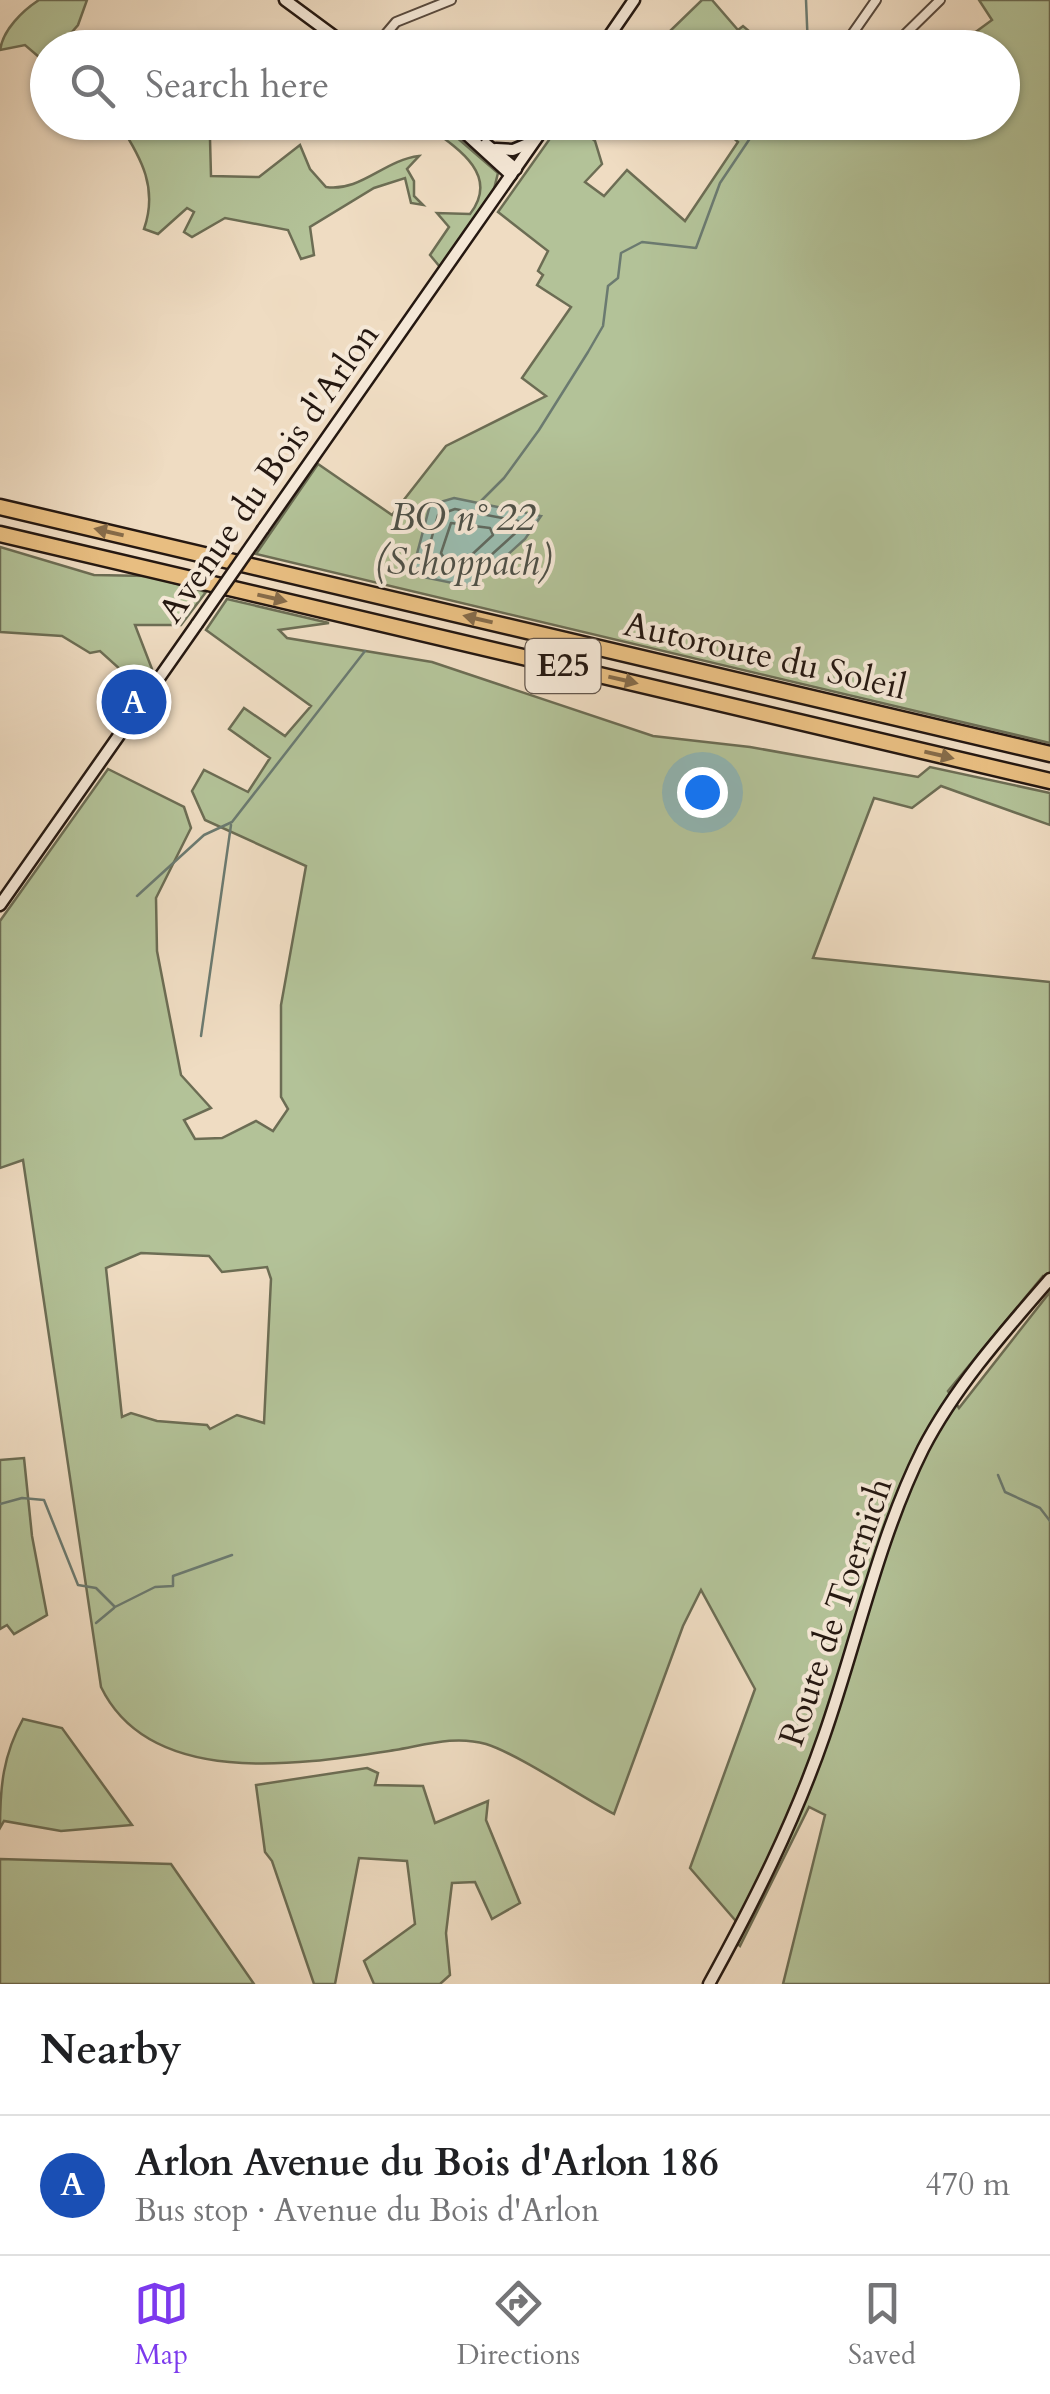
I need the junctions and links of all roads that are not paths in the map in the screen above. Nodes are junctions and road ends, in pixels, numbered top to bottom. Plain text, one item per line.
1 (284, 0) edge
2 (451, 0) edge
3 (634, 0) edge
4 (876, 0) edge
5 (940, 0) edge
6 (325, 30) edge
7 (389, 30) edge
8 (613, 30) edge
9 (855, 30) edge
10 (909, 30) edge
11 (477, 140) edge
12 (478, 140) edge
13 (536, 140) joint
14 (495, 149) junction
15 (514, 172) junction
16 (0, 507) edge
17 (0, 534) edge
18 (1050, 754) edge
19 (1050, 781) edge
20 (0, 905) edge
21 (1050, 1280) edge
22 (709, 1984) edge

1 - 6 main road
2 - 7 street
3 - 8 main road
4 - 9 street
5 - 10 street
11 - 15 main road
12 - 14 main road
13 - 14 main road
13 - 15 main road, Avenue du Bois d'Arlon
14 - 15 main road
15 - 20 main road, Avenue du Bois d'Arlon, bridge
18 -> 16 highway, Autoroute du Soleil / E25
17 -> 19 highway, Autoroute du Soleil / E25
21 - 22 main road, Route de Toernich

